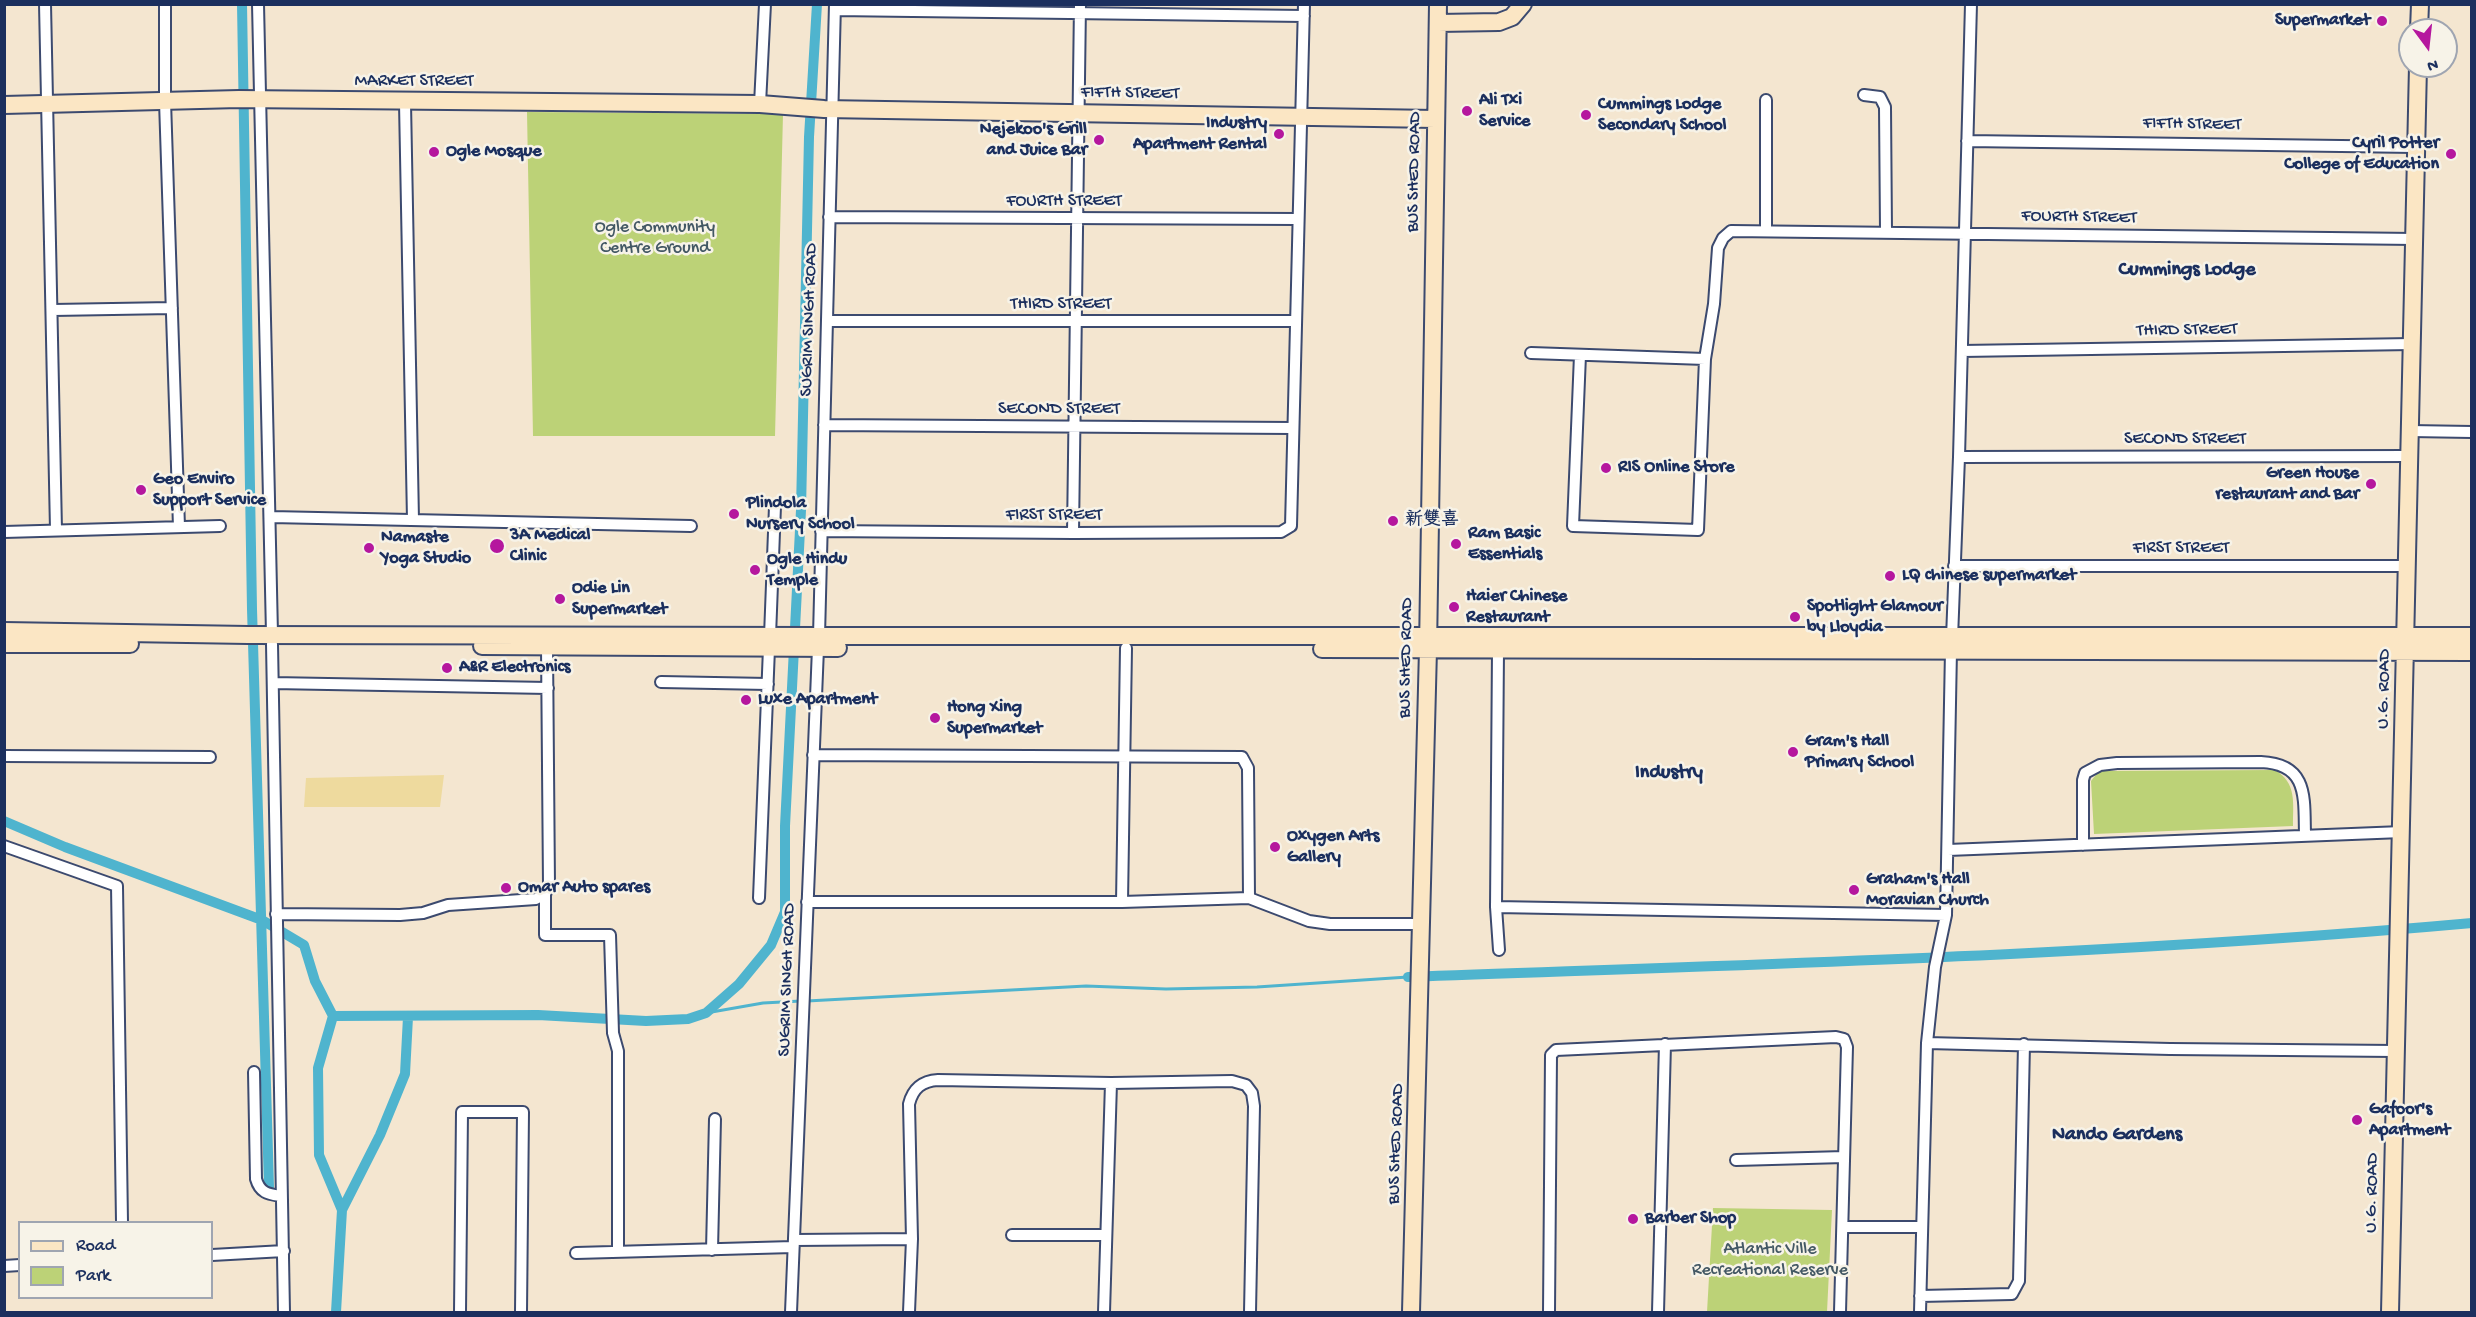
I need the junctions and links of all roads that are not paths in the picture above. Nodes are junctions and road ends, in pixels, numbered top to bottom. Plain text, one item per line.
1 (45, 4) edge
2 (165, 4) edge
3 (258, 4) edge
4 (765, 4) edge
5 (1438, 4) edge
6 (1523, 4) edge
7 (1971, 4) edge
8 (835, 7) edge
9 (1079, 8) edge
10 (1304, 10) edge
11 (1438, 23) junction
12 (2418, 78) edge
13 (1864, 95) dead end
14 (251, 100) junction
15 (1766, 100) dead end
16 (165, 101) junction
17 (46, 103) junction
18 (405, 103) junction
19 (760, 104) junction
20 (4, 105) edge
21 (828, 109) junction
22 (1077, 113) junction
23 (1301, 117) junction
24 (1435, 119) junction
25 (1967, 141) junction
26 (2416, 147) junction
27 (830, 218) junction
28 (1076, 219) junction
29 (1298, 219) junction
30 (1766, 230) junction
31 (1886, 232) junction
32 (1965, 233) junction
33 (2415, 239) junction
34 (172, 308) junction
35 (53, 310) junction
36 (827, 321) junction
37 (1074, 321) junction
38 (1296, 321) junction
39 (2412, 344) junction
40 (1962, 351) junction
41 (1531, 353) dead end
42 (1580, 355) junction
43 (1705, 359) junction
44 (824, 425) junction
45 (1074, 427) junction
46 (1293, 428) junction
47 (2410, 431) junction
48 (2472, 432) edge
49 (2410, 456) junction
50 (1959, 457) junction
51 (775, 506) dead end
52 (271, 517) junction
53 (413, 520) junction
54 (220, 526) dead end
55 (691, 526) dead end
56 (179, 527) junction
57 (56, 530) junction
58 (821, 531) junction
59 (4, 532) edge
60 (1073, 533) junction
61 (1953, 566) junction
62 (2408, 566) junction
63 (4, 631) edge
64 (2472, 636) edge
65 (261, 639) junction
66 (771, 642) junction
67 (817, 642) junction
68 (1427, 642) junction
69 (4, 644) edge
70 (1952, 644) junction
71 (2405, 644) junction
72 (548, 647) junction
73 (1126, 648) junction
74 (1498, 650) junction
75 (2472, 652) edge
76 (662, 682) dead end
77 (273, 683) junction
78 (768, 684) junction
79 (548, 688) junction
80 (813, 755) junction
81 (4, 756) edge
82 (1125, 756) junction
83 (210, 757) dead end
84 (2402, 832) junction
85 (2305, 836) junction
86 (2083, 845) junction
87 (4, 846) edge
88 (1948, 850) junction
89 (545, 894) junction
90 (759, 898) dead end
91 (1248, 898) junction
92 (807, 902) junction
93 (1122, 902) junction
94 (1496, 907) junction
95 (276, 914) junction
96 (1946, 915) junction
97 (1419, 924) junction
98 (1499, 950) dead end
99 (1927, 1043) junction
100 (1665, 1044) junction
101 (2024, 1044) junction
102 (2396, 1051) junction
103 (254, 1072) dead end
104 (1111, 1083) junction
105 (715, 1119) dead end
106 (1844, 1157) junction
107 (1736, 1160) dead end
108 (280, 1196) junction
109 (122, 1221) edge
110 (1843, 1227) junction
111 (1921, 1227) junction
112 (1106, 1234) junction
113 (1012, 1235) dead end
114 (912, 1239) junction
115 (794, 1244) junction
116 (712, 1250) junction
117 (284, 1251) junction
118 (618, 1252) junction
119 (576, 1253) dead end
120 (213, 1255) edge
121 (1920, 1296) junction
122 (284, 1312) edge
123 (460, 1312) edge
124 (521, 1312) edge
125 (791, 1312) edge
126 (909, 1312) edge
127 (1104, 1312) edge
128 (1250, 1312) edge
129 (1411, 1312) edge
130 (1549, 1312) edge
131 (1658, 1312) edge
132 (1840, 1312) edge
133 (1920, 1312) edge
134 (2390, 1312) edge

1 - 17 street
2 - 16 street
3 - 14 street
4 - 19 street
5 - 11 main road, BUS SHED ROAD
6 - 11 main road
7 - 25 street
8 - 9 street
8 - 21 street, SUGRIM SINGH ROAD
9 - 10 street
9 - 22 street
10 - 23 street
11 - 24 main road, BUS SHED ROAD
12 - 26 main road, U.G. ROAD
13 - 31 street
14 - 16 main road, MARKET STREET
14 - 18 main road, MARKET STREET
14 - 52 street
15 - 30 street
16 - 17 main road, MARKET STREET
16 - 34 street
17 - 20 main road, MARKET STREET
17 - 35 street
18 - 19 main road, MARKET STREET
18 - 53 street
19 - 21 main road, MARKET STREET
21 - 22 main road, FIFTH STREET
21 - 27 street, SUGRIM SINGH ROAD
22 - 23 main road, FIFTH STREET
22 - 28 street
23 - 24 main road, FIFTH STREET
23 - 29 street
24 - 68 main road, BUS SHED ROAD
25 - 26 street, FIFTH STREET
25 - 32 street
26 - 33 main road, U.G. ROAD
27 - 28 street, FOURTH STREET
27 - 36 street, SUGRIM SINGH ROAD
28 - 29 street, FOURTH STREET
28 - 37 street
29 - 38 street
30 - 31 street, FOURTH STREET
30 - 43 street, FOURTH STREET
31 - 32 street, FOURTH STREET
32 - 33 street, FOURTH STREET
32 - 40 street
33 - 39 main road, U.G. ROAD
34 - 35 street
34 - 56 street
35 - 57 street
36 - 37 street, THIRD STREET
36 - 44 street, SUGRIM SINGH ROAD
37 - 38 street, THIRD STREET
37 - 45 street
38 - 46 street
39 - 40 street, THIRD STREET
39 - 47 main road, U.G. ROAD
40 - 50 street
41 - 42 street
42 - 43 street
42 - 43 street
44 - 45 street, SECOND STREET
44 - 58 street, SUGRIM SINGH ROAD
45 - 46 street, SECOND STREET
45 - 60 street
46 - 60 street, FIRST STREET
47 - 48 street
47 - 49 main road, U.G. ROAD
49 - 50 street, SECOND STREET
49 - 62 main road, U.G. ROAD
50 - 61 street
51 - 66 street
52 - 53 street
52 - 65 street
53 - 55 street
54 - 56 street
56 - 57 street
57 - 59 street
58 - 60 street, FIRST STREET
58 - 67 street, SUGRIM SINGH ROAD
61 - 62 street, FIRST STREET
61 - 70 street
62 - 71 main road, U.G. ROAD
63 - 65 main road
64 - 71 main road
65 - 66 main road
65 - 69 main road
65 - 72 main road
65 - 77 street
66 - 67 main road
66 - 72 main road
66 - 78 street
67 - 68 main road
67 - 73 main road
67 - 80 street, SUGRIM SINGH ROAD
68 - 70 main road
68 - 73 main road
68 - 74 main road
68 - 97 main road, BUS SHED ROAD
70 - 71 main road
70 - 74 main road
70 - 88 street
71 - 75 main road
71 - 84 main road, U.G. ROAD
72 - 79 street
73 - 82 street
74 - 94 street
76 - 78 street
77 - 79 street
77 - 95 street
78 - 90 street
79 - 89 street
80 - 82 street
80 - 92 street, SUGRIM SINGH ROAD
81 - 83 street
82 - 91 street
82 - 93 street
84 - 85 street
84 - 102 main road, U.G. ROAD
85 - 86 street
85 - 86 street
86 - 88 street
87 - 109 street
88 - 96 street
89 - 95 street
89 - 118 street
91 - 93 street
91 - 97 street
92 - 93 street
92 - 115 street, SUGRIM SINGH ROAD
94 - 96 street
94 - 98 street
95 - 108 street
96 - 99 street
97 - 129 main road, BUS SHED ROAD
99 - 101 street
99 - 111 street
100 - 106 street
100 - 130 street
100 - 131 street
101 - 102 street
101 - 121 street
102 - 134 main road, U.G. ROAD
103 - 108 street
104 - 112 street
104 - 114 street
104 - 128 street
105 - 116 street
106 - 107 street
106 - 110 street
108 - 117 street
110 - 111 street
110 - 132 street
111 - 121 street
112 - 113 street
112 - 127 street
114 - 115 street
114 - 126 street
115 - 116 street
115 - 125 street, SUGRIM SINGH ROAD
116 - 118 street
117 - 120 street
117 - 122 street
118 - 119 street
121 - 133 street
123 - 124 street

